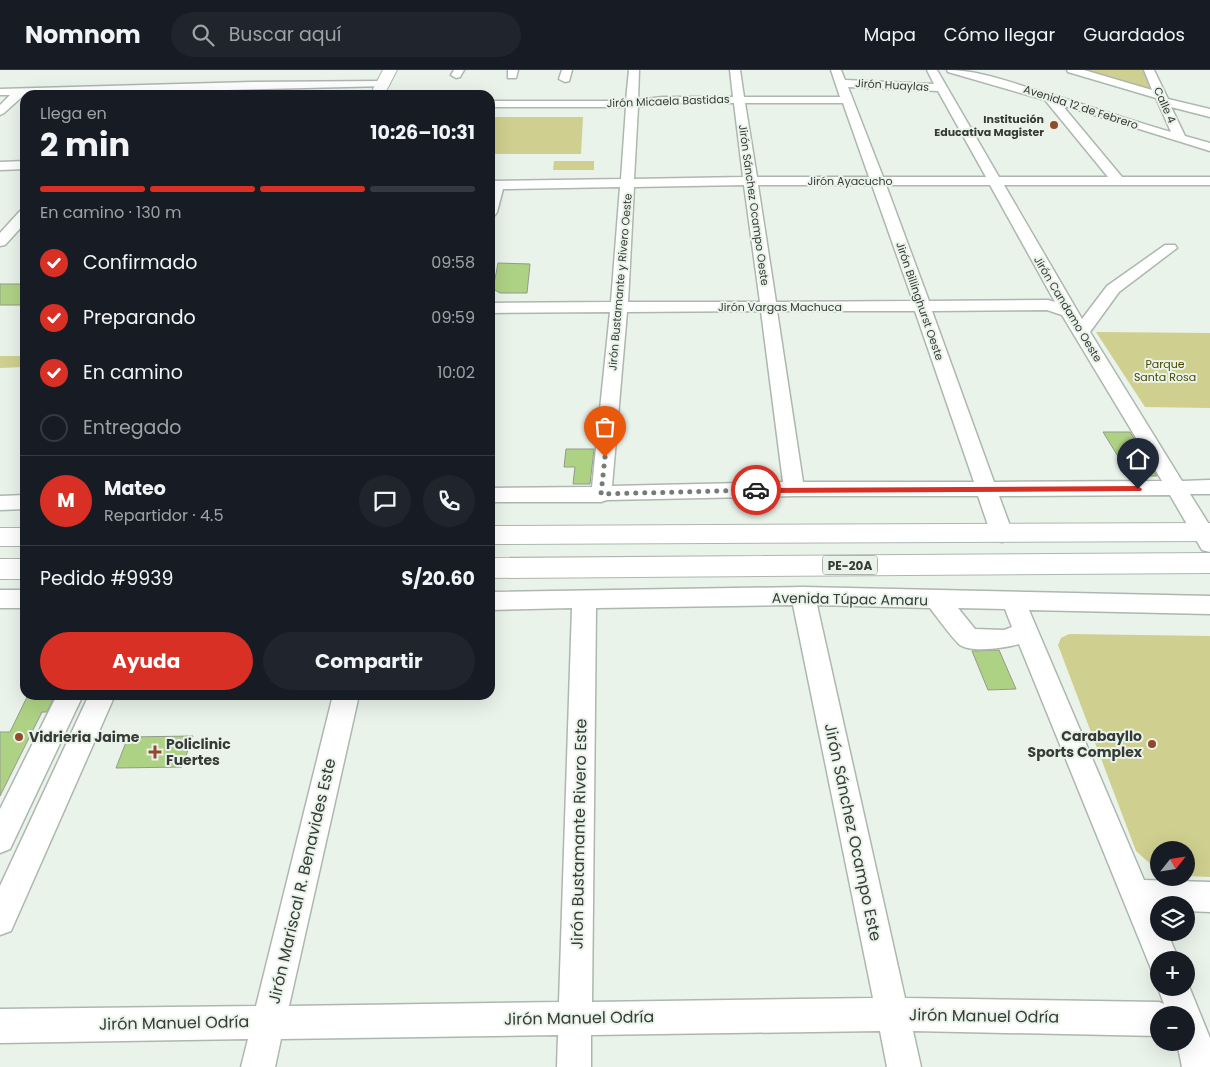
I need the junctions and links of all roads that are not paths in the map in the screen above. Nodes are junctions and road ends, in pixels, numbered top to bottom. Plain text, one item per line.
1 (390, 70) edge
2 (401, 70) edge
3 (634, 70) edge
4 (735, 70) edge
5 (932, 70) edge
6 (955, 70) edge
7 (1072, 70) edge
8 (1149, 70) edge
9 (147, 76) dead end
10 (839, 76) edge
11 (269, 84) junction
12 (942, 88) junction
13 (134, 90) edge
14 (249, 90) edge
15 (266, 90) edge
16 (367, 90) edge
17 (383, 90) edge
18 (384, 90) edge
19 (20, 91) edge
20 (0, 92) edge
21 (20, 92) edge
22 (1048, 96) junction
23 (739, 99) junction
24 (1162, 99) junction
25 (846, 100) junction
26 (495, 104) edge
27 (632, 104) junction
28 (0, 111) edge
29 (1210, 112) edge
30 (1180, 139) junction
31 (1210, 147) edge
32 (20, 165) edge
33 (0, 166) edge
34 (1117, 180) junction
35 (751, 181) junction
36 (876, 181) junction
37 (994, 181) junction
38 (1210, 181) edge
39 (628, 184) junction
40 (495, 185) edge
41 (20, 220) edge
42 (0, 242) edge
43 (1170, 248) dead end
44 (495, 298) edge
45 (921, 300) junction
46 (619, 302) junction
47 (768, 302) junction
48 (1065, 307) junction
49 (495, 308) edge
50 (1081, 332) junction
51 (1176, 488) junction
52 (1210, 488) edge
53 (794, 489) junction
54 (987, 490) junction
55 (601, 494) junction
56 (495, 495) edge
57 (20, 502) edge
58 (0, 503) edge
59 (1002, 534) junction
60 (495, 535) edge
61 (1208, 536) edge
62 (0, 537) edge
63 (20, 537) edge
64 (1210, 563) edge
65 (495, 568) edge
66 (0, 569) edge
67 (20, 569) edge
68 (803, 596) junction
69 (0, 599) edge
70 (20, 599) edge
71 (584, 600) junction
72 (937, 600) junction
73 (495, 601) edge
74 (1014, 602) junction
75 (1210, 606) edge
76 (1026, 632) junction
77 (68, 700) edge
78 (100, 700) edge
79 (345, 700) edge
80 (0, 840) edge
81 (1137, 894) junction
82 (1210, 897) edge
83 (0, 920) edge
84 (1159, 951) edge
85 (892, 1014) junction
86 (575, 1018) junction
87 (1150, 1019) edge
88 (269, 1022) junction
89 (0, 1026) edge
90 (1195, 1048) edge
91 (258, 1067) edge
92 (574, 1067) edge
93 (904, 1067) edge
94 (1199, 1067) edge

1 - 17 main road
2 - 18 main road
3 - 27 street, Jirón Bustamante y Rivero Oeste
4 - 23 street, Jirón Sánchez Ocampo Oeste
5 - 12 street, Jirón Candamo Oeste
6 - 22 street, Avenida 12 de Febrero
7 - 24 street
8 - 24 street, Calle 4
9 - 13 street
10 - 12 street, Jirón Huaylas
10 - 25 street, Jirón Billinghurst Oeste
11 - 14 street
11 - 15 street
11 - 16 street
12 - 37 street, Jirón Candamo Oeste
19 - 20 street
21 - 28 street
22 - 30 street, Avenida 12 de Febrero
22 - 34 street
23 - 25 street, Jirón Micaela Bastidas
23 - 27 street, Jirón Micaela Bastidas
23 - 35 street, Jirón Sánchez Ocampo Oeste
24 - 29 street
24 - 30 street, Calle 4
25 - 36 street, Jirón Billinghurst Oeste
26 - 27 street, Jirón Micaela Bastidas
27 - 39 street, Jirón Bustamante y Rivero Oeste
30 - 31 street, Avenida 12 de Febrero
32 - 33 street
34 - 37 street, Jirón Ayacucho
34 - 38 street, Jirón Ayacucho
35 - 36 street, Jirón Ayacucho
35 - 39 street, Jirón Ayacucho
35 - 47 street, Jirón Sánchez Ocampo Oeste
36 - 37 street, Jirón Ayacucho
36 - 45 street, Jirón Billinghurst Oeste
37 - 48 street, Jirón Candamo Oeste
39 - 40 street, Jirón Ayacucho
39 - 46 street, Jirón Bustamante y Rivero Oeste
41 - 42 street
43 - 50 street
44 - 46 street, Jirón Vargas Machuca
45 - 47 street, Jirón Vargas Machuca
45 - 48 street, Jirón Vargas Machuca
45 - 54 street, Jirón Billinghurst Oeste
46 - 47 street, Jirón Vargas Machuca
46 - 49 street, Jirón Vargas Machuca
46 - 55 street, Jirón Bustamante y Rivero Oeste
47 - 53 street, Jirón Sánchez Ocampo Oeste
48 - 50 street, Jirón Candamo Oeste
50 - 51 street, Jirón Candamo Oeste
51 - 52 street
51 - 54 street
51 - 61 street, Jirón Candamo Oeste
53 - 54 street
53 - 55 street
54 - 59 street, Jirón Billinghurst Oeste
55 - 56 street
57 - 58 street
59 - 60 main road
59 - 61 main road
62 - 63 main road
64 - 65 main road, PE-20A
66 - 67 main road
68 - 71 street, Avenida Túpac Amaru
68 - 72 street, Avenida Túpac Amaru
68 - 85 street, Jirón Sánchez Ocampo Este
69 - 70 street
71 - 73 street, Avenida Túpac Amaru
71 - 86 street, Jirón Bustamante Rivero Este
72 - 74 street, Avenida Túpac Amaru
72 - 76 street
74 - 75 street, Avenida Túpac Amaru
74 - 76 street
76 - 81 street
77 - 80 street
78 - 83 street
79 - 88 street, Jirón Mariscal R. Benavides Este
81 - 82 street
81 - 84 street
85 - 86 street, Jirón Manuel Odría
85 - 87 street, Jirón Manuel Odría
85 - 93 street, Jirón Sánchez Ocampo Este
86 - 88 street, Jirón Manuel Odría
86 - 92 street, Jirón Bustamante Rivero Este
88 - 89 street, Jirón Manuel Odría
88 - 91 street, Jirón Mariscal R. Benavides Este
90 - 94 street

